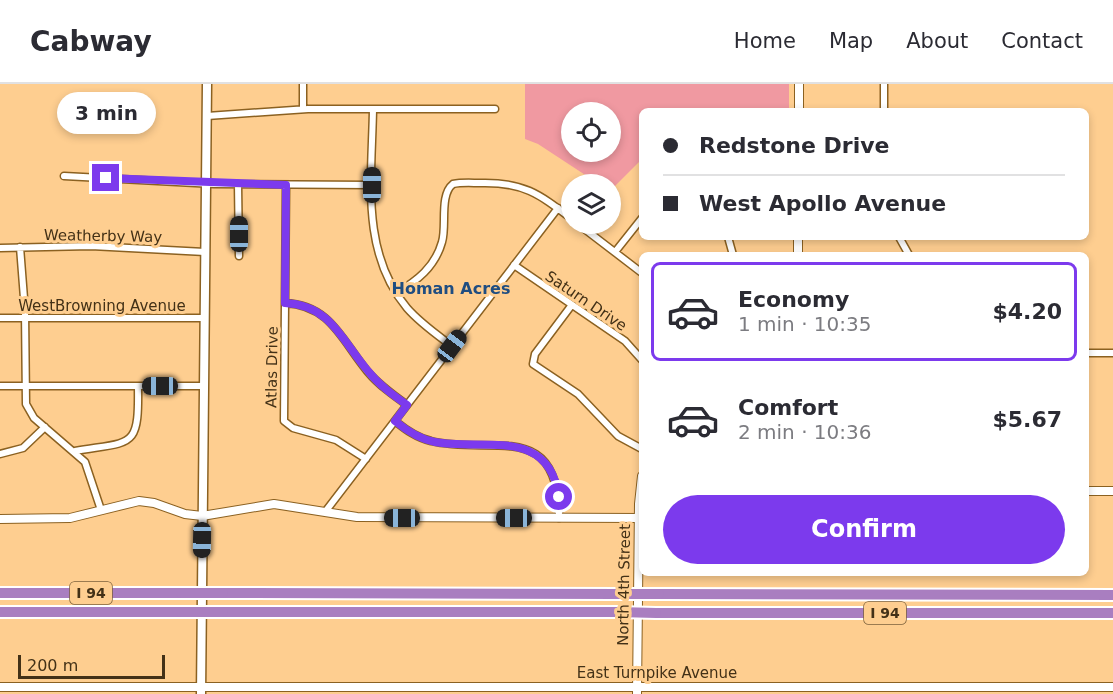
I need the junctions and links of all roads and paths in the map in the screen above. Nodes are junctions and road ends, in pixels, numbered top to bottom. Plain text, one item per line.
1 (207, 84) edge
2 (303, 84) edge
3 (799, 84) edge
4 (884, 84) edge
5 (799, 108) edge
6 (884, 108) edge
7 (303, 109) junction
8 (373, 109) junction
9 (495, 109) dead end
10 (207, 116) junction
11 (64, 176) dead end
12 (206, 183) junction
13 (238, 184) junction
14 (286, 185) junction
15 (372, 185) junction
16 (558, 208) junction
17 (561, 210) edge
18 (639, 222) edge
19 (591, 234) edge
20 (0, 248) edge
21 (20, 248) junction
22 (205, 252) junction
23 (615, 252) junction
24 (239, 256) dead end
25 (514, 265) junction
26 (639, 271) edge
27 (396, 293) junction
28 (285, 303) junction
29 (572, 306) junction
30 (0, 318) edge
31 (25, 318) junction
32 (204, 318) junction
33 (452, 346) junction
34 (1089, 353) edge
35 (1113, 353) edge
36 (639, 357) edge
37 (0, 386) edge
38 (25, 386) junction
39 (138, 386) junction
40 (204, 386) junction
41 (407, 405) junction
42 (395, 421) junction
43 (45, 427) junction
44 (639, 447) edge
45 (75, 451) junction
46 (0, 454) edge
47 (366, 459) junction
48 (1089, 491) edge
49 (1113, 491) edge
50 (101, 510) junction
51 (325, 512) junction
52 (202, 516) junction
53 (559, 518) junction
54 (639, 518) edge
55 (0, 519) edge
56 (639, 575) edge
57 (0, 593) edge
58 (1113, 593) edge
59 (0, 612) edge
60 (1113, 615) edge
61 (0, 687) edge
62 (1113, 687) edge
63 (311, 690) edge
64 (377, 690) edge
65 (445, 690) edge
66 (511, 690) edge
67 (573, 690) edge
68 (637, 690) edge
69 (700, 690) edge
70 (763, 690) edge
71 (49, 691) edge
72 (123, 691) edge
73 (201, 691) edge
74 (919, 691) edge
75 (986, 691) edge
76 (1059, 691) edge

1 - 10 main road
2 - 7 street
3 - 5 street
4 - 6 street
7 - 8 street
7 - 10 street
8 - 9 street
8 - 15 street
10 - 12 main road
11 - 12 street
12 - 13 street
12 - 22 main road
13 - 14 street
13 - 24 street
14 - 15 street
14 - 28 street, Atlas Drive
15 - 27 street
16 - 17 street
16 - 25 street
16 - 27 street
18 - 23 street
19 - 23 street
20 - 21 street, Weatherby Way
21 - 22 street, Weatherby Way
21 - 31 street
22 - 32 main road
23 - 26 street
25 - 29 street, Saturn Drive
25 - 33 street
27 - 33 street
28 - 41 street
28 - 47 street, Atlas Drive
29 - 36 street, Saturn Drive
29 - 44 street
30 - 31 street, WestBrowning Avenue
31 - 32 street, WestBrowning Avenue
31 - 38 street
32 - 40 main road
33 - 41 street
34 - 35 street
37 - 38 street
38 - 39 street
38 - 43 street
39 - 40 street
39 - 45 street
40 - 52 main road
41 - 42 street
42 - 47 street
42 - 53 street
43 - 45 street
43 - 46 street
45 - 50 street
47 - 51 street
48 - 49 street
50 - 52 street
50 - 55 street
51 - 52 street
51 - 53 street
52 - 73 main road
53 - 54 street
56 - 68 street, North 4th Street
57 - 58 highway, I 94, bridge
59 - 60 highway, I 94, bridge
61 - 71 street, East Turnpike Avenue
62 - 76 street, East Turnpike Avenue
63 - 64 street, East Turnpike Avenue
63 - 73 street, East Turnpike Avenue
64 - 65 street, East Turnpike Avenue
65 - 66 street, East Turnpike Avenue
66 - 67 street, East Turnpike Avenue
67 - 68 street, East Turnpike Avenue
68 - 69 street, East Turnpike Avenue
69 - 70 street, East Turnpike Avenue
70 - 74 street, East Turnpike Avenue
71 - 72 street, East Turnpike Avenue
72 - 73 street, East Turnpike Avenue
74 - 75 street, East Turnpike Avenue
75 - 76 street, East Turnpike Avenue

